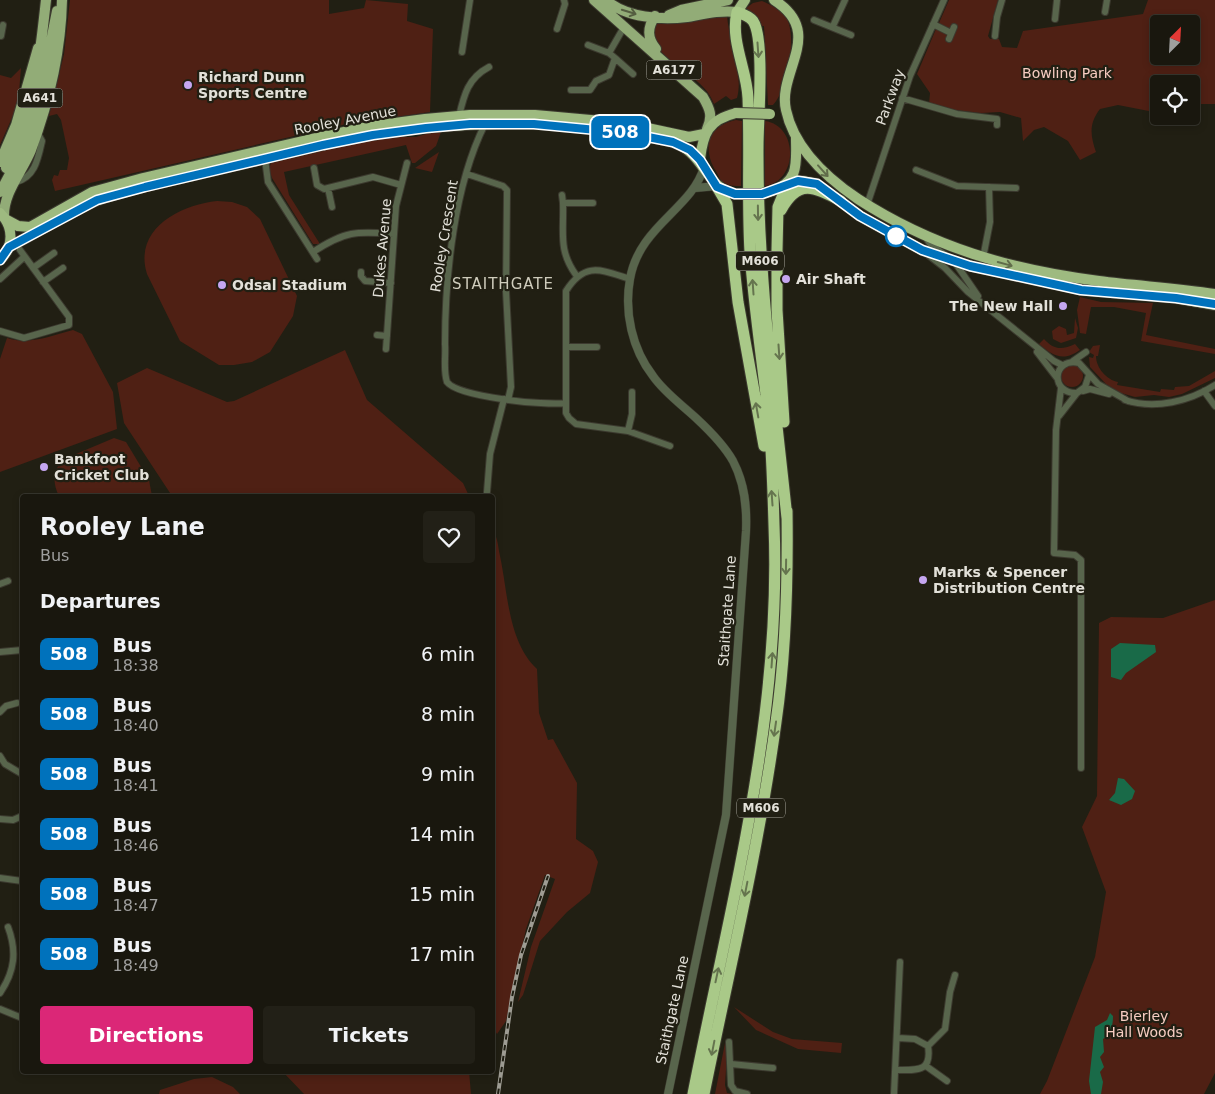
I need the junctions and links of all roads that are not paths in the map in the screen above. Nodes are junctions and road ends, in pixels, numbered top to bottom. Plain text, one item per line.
1 (46, 0) edge
2 (61, 0) edge
3 (470, 0) edge
4 (564, 0) edge
5 (728, 0) edge
6 (745, 0) edge
7 (774, 0) edge
8 (845, 0) edge
9 (944, 0) edge
10 (1002, 0) edge
11 (1057, 0) edge
12 (1107, 0) edge
13 (597, 1) edge
14 (784, 3) edge
15 (1047, 5) dead end
16 (1055, 7) junction
17 (737, 12) junction
18 (1106, 12) dead end
19 (660, 17) junction
20 (1055, 19) dead end
21 (814, 20) dead end
22 (620, 24) junction
23 (933, 24) junction
24 (833, 26) junction
25 (557, 29) dead end
26 (952, 33) dead end
27 (851, 35) dead end
28 (995, 36) dead end
29 (42, 38) junction
30 (588, 45) dead end
31 (462, 52) dead end
32 (609, 53) junction
33 (615, 58) junction
34 (666, 62) junction
35 (489, 67) dead end
36 (633, 74) dead end
37 (571, 90) dead end
38 (902, 98) junction
39 (460, 116) junction
40 (485, 124) junction
41 (790, 124) junction
42 (998, 125) dead end
43 (706, 132) junction
44 (796, 136) junction
45 (264, 159) junction
46 (0, 162) edge
47 (407, 163) dead end
48 (702, 163) junction
49 (314, 168) dead end
50 (916, 170) dead end
51 (467, 174) junction
52 (0, 180) edge
53 (787, 184) junction
54 (401, 185) junction
55 (717, 187) junction
56 (989, 187) junction
57 (328, 188) junction
58 (695, 188) junction
59 (1016, 188) dead end
60 (0, 192) edge
61 (562, 195) dead end
62 (841, 201) junction
63 (563, 203) junction
64 (593, 203) dead end
65 (867, 205) junction
66 (332, 207) dead end
67 (778, 216) junction
68 (3, 217) edge
69 (394, 234) junction
70 (926, 238) junction
71 (20, 250) dead end
72 (922, 250) junction
73 (313, 252) junction
74 (54, 253) dead end
75 (3, 257) edge
76 (24, 257) junction
77 (983, 258) junction
78 (317, 259) dead end
79 (954, 261) junction
80 (33, 268) junction
81 (62, 268) dead end
82 (361, 272) dead end
83 (576, 276) junction
84 (0, 279) edge
85 (630, 279) junction
86 (43, 282) junction
87 (391, 283) junction
88 (1215, 294) edge
89 (1215, 304) edge
90 (985, 305) junction
91 (1015, 330) junction
92 (0, 331) edge
93 (377, 335) dead end
94 (387, 336) junction
95 (567, 347) junction
96 (597, 347) dead end
97 (386, 349) dead end
98 (1074, 361) junction
99 (1062, 365) junction
100 (1084, 366) junction
101 (1089, 375) junction
102 (1057, 378) junction
103 (1215, 385) edge
104 (1061, 388) junction
105 (632, 392) dead end
106 (1078, 392) junction
107 (1204, 392) junction
108 (506, 399) junction
109 (1128, 401) junction
110 (566, 403) junction
111 (1215, 406) edge
112 (1057, 419) junction
113 (628, 431) junction
114 (670, 446) dead end
115 (770, 475) junction
116 (487, 492) dead end
117 (787, 518) junction
118 (8, 581) dead end
119 (0, 584) edge
120 (20, 650) edge
121 (0, 652) edge
122 (17, 703) dead end
123 (0, 712) edge
124 (0, 756) edge
125 (1081, 768) dead end
126 (20, 773) edge
127 (20, 817) edge
128 (0, 819) edge
129 (0, 878) edge
130 (20, 881) edge
131 (8, 927) dead end
132 (900, 962) dead end
133 (955, 975) dead end
134 (0, 993) edge
135 (0, 1010) edge
136 (20, 1017) edge
137 (898, 1038) junction
138 (729, 1042) dead end
139 (928, 1046) junction
140 (731, 1064) junction
141 (926, 1066) junction
142 (773, 1068) dead end
143 (896, 1070) junction
144 (947, 1081) dead end
145 (668, 1094) edge
146 (693, 1094) edge
147 (704, 1094) edge
148 (747, 1094) edge
149 (894, 1094) edge

1 - 29 main road, A641
2 - 60 main road, A641
2 - 68 main road
3 - 31 street
4 - 25 street
5 - 19 main road, A6177
6 - 17 highway
7 - 14 highway
8 - 24 street
9 - 23 street, Parkway
10 - 28 street
11 - 16 street
12 - 18 street
13 -> 19 main road, A6177
13 - 22 main road, A6177
14 - 41 highway
15 - 16 street
16 - 20 street
17 - 19 main road, A6177
115 -> 17 highway, M606
17 -> 117 highway, M606
19 - 34 main road
21 - 24 street
22 - 32 street
22 - 34 main road, A6177
23 - 26 street
23 - 38 street, Parkway
24 - 27 street
29 - 46 main road
29 - 52 main road, A641
30 - 32 street
32 - 33 street
33 - 36 street
33 - 37 street
34 - 43 main road, A6177
35 - 39 street
38 - 42 street
38 - 65 street, Parkway
39 - 43 highway, Rooley Avenue
39 - 68 highway, Rooley Avenue
40 - 45 highway, Rooley Avenue
40 - 48 highway, Rooley Avenue
40 - 51 street, Rooley Crescent
41 - 43 highway, bridge
41 - 44 highway
43 - 48 highway, A6177
44 - 53 highway
44 -> 65 highway
45 - 73 street
45 - 75 highway, Rooley Avenue
47 - 54 street, Dukes Avenue
48 - 55 highway
48 - 58 street, Staithgate Lane
49 - 57 street
50 - 56 street
51 - 108 street
51 - 108 street, Rooley Crescent
53 - 55 highway, bridge
53 - 62 highway
53 - 67 highway, M606
54 - 57 street
54 - 69 street, Dukes Avenue
55 - 58 street
115 -> 55 highway, M606
56 - 59 street
56 - 77 street
57 - 66 street
58 - 85 street, Staithgate Lane
61 - 63 street
62 - 67 highway
62 - 72 highway
63 - 64 street
63 - 83 street
65 - 70 highway
67 -> 117 highway, M606
68 - 75 highway
69 - 73 street
69 - 87 street, Dukes Avenue
70 - 77 highway
70 - 79 street
71 - 76 street
72 - 79 highway
72 - 90 street
73 - 78 street
74 - 80 street
76 - 80 street
76 - 84 street
77 -> 88 highway
79 - 89 highway
79 - 90 street
80 - 86 street
81 - 86 street
82 - 87 street
83 - 85 street
83 - 95 street
85 - 145 street, Staithgate Lane
86 - 92 street
87 - 94 street, Dukes Avenue
90 - 91 street
91 - 99 street
91 - 102 street
93 - 94 street
94 - 97 street, Dukes Avenue
95 - 96 street
95 - 110 street
98 - 99 street
98 - 100 street
98 - 100 street
99 - 102 street
100 - 101 street
101 - 106 street
101 - 109 street
102 - 104 street
103 - 107 street
104 - 106 street
104 - 112 street
105 - 113 street
106 - 109 street
106 - 112 street
107 - 109 street
107 - 111 street
108 - 110 street, Rooley Crescent
108 - 116 street
110 - 113 street
112 - 125 street
113 - 114 street
146 -> 115 highway, M606
117 -> 147 highway, M606
118 - 119 street
120 - 121 street
122 - 123 street
124 - 126 street
127 - 128 street
129 - 130 street
131 - 134 street
132 - 137 street
133 - 139 street
135 - 136 street
137 - 139 street
137 - 143 street
138 - 140 street
139 - 141 street
140 - 142 street
140 - 148 street
141 - 143 street
141 - 144 street
143 - 149 street

